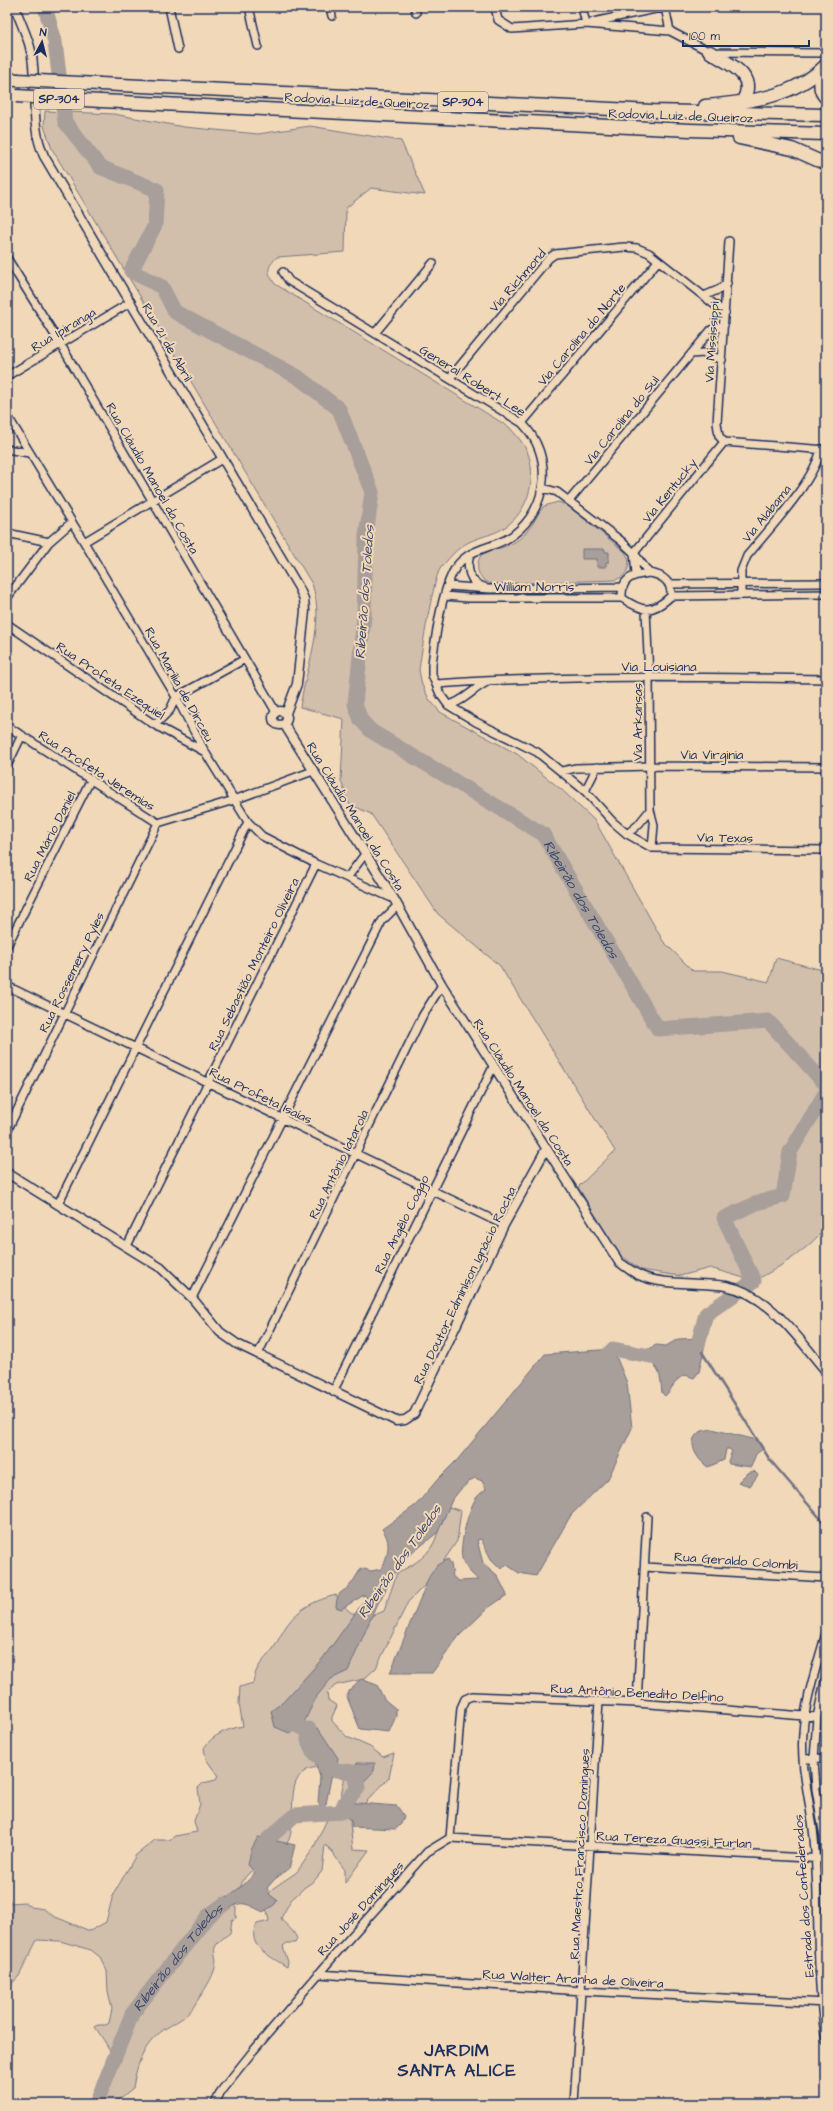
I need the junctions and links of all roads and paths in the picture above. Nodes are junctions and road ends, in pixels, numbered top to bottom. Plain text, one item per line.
1 (15, 7) edge
2 (169, 7) edge
3 (248, 7) edge
4 (330, 7) edge
5 (495, 7) edge
6 (582, 7) edge
7 (665, 7) edge
8 (332, 16) dead end
9 (586, 24) junction
10 (670, 31) junction
11 (258, 46) dead end
12 (178, 49) dead end
13 (710, 52) junction
14 (826, 53) edge
15 (826, 65) edge
16 (826, 69) edge
17 (12, 80) edge
18 (11, 96) edge
19 (826, 98) edge
20 (742, 102) junction
21 (653, 111) junction
22 (826, 115) edge
23 (690, 130) junction
24 (826, 134) edge
25 (826, 164) edge
26 (729, 242) dead end
27 (7, 258) edge
28 (658, 260) junction
29 (433, 263) dead end
30 (283, 272) dead end
31 (727, 283) junction
32 (704, 296) junction
33 (131, 302) junction
34 (725, 313) junction
35 (724, 325) junction
36 (375, 333) junction
37 (61, 345) junction
38 (691, 354) junction
39 (722, 360) junction
40 (7, 376) edge
41 (450, 378) junction
42 (7, 416) edge
43 (522, 423) junction
44 (724, 442) junction
45 (7, 449) edge
46 (823, 450) edge
47 (29, 453) junction
48 (222, 460) junction
49 (543, 488) junction
50 (569, 501) junction
51 (152, 502) junction
52 (72, 522) junction
53 (7, 533) edge
54 (49, 542) junction
55 (84, 542) junction
56 (634, 553) junction
57 (470, 554) junction
58 (649, 573) junction
59 (636, 574) junction
60 (826, 583) edge
61 (670, 584) junction
62 (740, 585) junction
63 (448, 586) junction
64 (622, 587) junction
65 (490, 589) junction
66 (826, 594) edge
67 (741, 595) junction
68 (445, 596) junction
69 (671, 596) junction
70 (7, 598) edge
71 (622, 598) junction
72 (646, 610) junction
73 (7, 624) edge
74 (245, 659) junction
75 (649, 677) junction
76 (826, 679) edge
77 (491, 681) junction
78 (436, 684) junction
79 (176, 697) junction
80 (448, 705) junction
81 (281, 712) junction
82 (284, 724) junction
83 (155, 725) junction
84 (7, 726) edge
85 (22, 735) junction
86 (196, 736) junction
87 (187, 743) junction
88 (205, 752) junction
89 (7, 766) edge
90 (650, 766) junction
91 (597, 767) junction
92 (826, 767) edge
93 (313, 771) junction
94 (562, 771) junction
95 (91, 779) junction
96 (585, 791) junction
97 (234, 800) junction
98 (650, 810) junction
99 (248, 822) junction
100 (158, 824) junction
101 (627, 834) junction
102 (652, 848) junction
103 (826, 850) edge
104 (365, 854) junction
105 (316, 864) junction
106 (347, 878) junction
107 (396, 902) junction
108 (7, 946) edge
109 (442, 985) junction
110 (7, 986) edge
111 (63, 1013) junction
112 (136, 1048) junction
113 (493, 1067) junction
114 (208, 1082) junction
115 (282, 1118) junction
116 (7, 1131) edge
117 (546, 1149) junction
118 (357, 1154) junction
119 (7, 1173) edge
120 (431, 1190) junction
121 (58, 1204) junction
122 (504, 1225) junction
123 (127, 1246) junction
124 (192, 1298) junction
125 (258, 1354) junction
126 (826, 1371) edge
127 (333, 1392) junction
128 (647, 1517) dead end
129 (645, 1567) junction
130 (826, 1578) edge
131 (826, 1633) edge
132 (826, 1677) edge
133 (599, 1701) junction
134 (637, 1703) junction
135 (804, 1716) junction
136 (818, 1717) junction
137 (814, 1758) junction
138 (826, 1758) edge
139 (803, 1759) junction
140 (450, 1838) junction
141 (591, 1846) junction
142 (815, 1859) junction
143 (825, 1859) junction
144 (826, 1882) edge
145 (822, 1945) edge
146 (318, 1974) junction
147 (583, 1991) junction
148 (824, 2003) edge
149 (826, 2041) edge
150 (215, 2104) edge
151 (574, 2104) edge

1 - 33 street, Rua 21 de Abril
2 - 12 street
3 - 11 street
4 - 8 street
5 - 9 street
6 - 9 street
7 - 9 street
7 - 10 street
9 - 10 street
10 - 13 street
13 - 14 street
13 - 20 highway
15 - 20 highway
16 - 19 highway
17 - 21 highway, Rodovia Luiz de Queiroz / SP-304, bridge
18 - 23 highway, Rodovia Luiz de Queiroz / SP-304, bridge
20 - 21 highway
21 - 22 highway, Rodovia Luiz de Queiroz / SP-304
23 - 24 highway, Rodovia Luiz de Queiroz / SP-304
23 - 25 highway
26 - 31 street, Via Mississippi
27 - 37 street, Rua Cláudio Manoel da Costa
28 - 32 street, Via Richmond
28 - 41 street, Via Richmond
28 - 43 street, Via Carolina do Norte
29 - 36 street
30 - 36 street, General Robert Lee
31 - 32 street
31 - 34 street, Via Mississippi
32 - 34 street, Via Richmond
33 - 37 street, Rua Ipiranga
33 - 48 street, Rua 21 de Abril
34 - 35 street, Via Mississippi
35 - 38 street, Via Carolina do Sul
35 - 39 street, Via Mississippi
36 - 41 street, General Robert Lee
37 - 40 street, Rua Ipiranga
37 - 51 street, Rua Cláudio Manoel da Costa
38 - 39 street
38 - 50 street, Via Carolina do Sul
39 - 44 street, Via Mississippi
41 - 43 street, General Robert Lee
42 - 47 street, Rua Marilia de Dirceu
43 - 49 street, General Robert Lee
44 - 46 street
44 - 56 street, Via Kentucky
45 - 47 street
46 - 62 street, Via Alabama
47 - 52 street, Rua Marilia de Dirceu
48 - 51 street
48 - 81 street, Rua 21 de Abril
49 - 50 street
49 - 57 street, General Robert Lee
50 - 56 street
51 - 55 street
51 - 74 street, Rua Cláudio Manoel da Costa
52 - 54 street
52 - 55 street, Rua Marilia de Dirceu
53 - 54 street
54 - 70 street
55 - 79 street, Rua Marilia de Dirceu
56 - 58 street
56 - 59 street
57 - 63 street, General Robert Lee
57 - 65 street
58 - 59 street
58 - 61 street
59 - 64 street
60 - 62 street
61 - 62 street
61 - 69 street
62 - 67 street, Via Alabama
63 - 65 street, William Norris
63 - 68 street, General Robert Lee
64 - 65 street, William Norris
64 - 71 street
66 - 67 street
67 - 69 street
68 - 71 street, William Norris
68 - 78 street, General Robert Lee
69 - 72 street
71 - 72 street
72 - 75 street, Via Arkansas
73 - 83 street, Rua Profeta Ezequiel
74 - 79 street
74 - 81 street, Rua Cláudio Manoel da Costa
75 - 76 street, Via Louisiana
75 - 77 street, Via Louisiana
75 - 90 street, Via Arkansas
77 - 78 street, Via Louisiana
77 - 80 street, Via Louisiana
78 - 80 street, General Robert Lee
79 - 83 street
79 - 86 street, Rua Marilia de Dirceu
80 - 94 street, General Robert Lee
81 - 82 street
81 - 82 street
82 - 93 street, Rua Cláudio Manoel da Costa
83 - 87 street, Rua Profeta Ezequiel
84 - 85 street, Rua Profeta Jeremias
85 - 89 street
85 - 95 street, Rua Profeta Jeremias
86 - 87 street
86 - 88 street, Rua Marilia de Dirceu
87 - 88 street, Rua Profeta Ezequiel
88 - 97 street, Rua Marilia de Dirceu
90 - 91 street, Via Virginia
90 - 92 street, Via Virginia
90 - 98 street, Via Arkansas
91 - 94 street, Via Virginia
91 - 96 street
93 - 97 street, Rua Profeta Jeremias
93 - 104 street, Rua Cláudio Manoel da Costa
94 - 96 street, General Robert Lee
95 - 100 street, Rua Profeta Jeremias
95 - 108 street, Rua Mário Daniel
96 - 101 street, General Robert Lee
97 - 99 street, Rua Marilia de Dirceu
97 - 100 street, Rua Profeta Jeremias
98 - 101 street
98 - 102 street, Via Arkansas
99 - 105 street, Rua Marilia de Dirceu
99 - 112 street
100 - 111 street, Rua Rossemery Pyles
101 - 102 street, Via Texas
102 - 103 street, Via Texas
104 - 106 street
104 - 107 street, Rua Cláudio Manoel da Costa
105 - 106 street, Rua Marilia de Dirceu
105 - 114 street, Rua Sebastião Monteiro Oliveira
106 - 107 street, Rua Marilia de Dirceu
107 - 109 street, Rua Cláudio Manoel da Costa
107 - 115 street
109 - 113 street, Rua Cláudio Manoel da Costa
109 - 118 street, Rua Antônio Iatarola
110 - 111 street, Rua Profeta Isaías
111 - 112 street, Rua Profeta Isaías
111 - 116 street, Rua Rossemery Pyles
112 - 114 street, Rua Profeta Isaías
112 - 121 street
113 - 117 street, Rua Cláudio Manoel da Costa
113 - 120 street, Rua Angêlo Coggo
114 - 115 street, Rua Profeta Isaías
114 - 123 street, Rua Sebastião Monteiro Oliveira
115 - 118 street, Rua Profeta Isaías
115 - 124 street
117 - 122 street, Rua Doutor Edminlson Ignácio Rocha
117 - 126 street, Rua Cláudio Manoel da Costa
118 - 120 street, Rua Profeta Isaías
118 - 125 street, Rua Antônio Iatarola
119 - 121 street
120 - 122 street, Rua Profeta Isaías
120 - 127 street, Rua Angêlo Coggo
121 - 123 street
122 - 127 street, Rua Doutor Edminlson Ignácio Rocha
123 - 124 street
124 - 125 street
125 - 127 street
128 - 129 street
129 - 130 street, Rua Geraldo Colombi
129 - 134 street
131 - 135 street, Estrada dos Confederados
132 - 136 street, Estrada dos Confederados
133 - 134 street, Rua Antônio Benedito Delfino
133 - 140 street, Rua Antônio Benedito Delfino
133 - 141 street, Rua Maestro Francisco Domingues
134 - 135 street, Rua Antônio Benedito Delfino
135 - 136 street, Rua Antônio Benedito Delfino
135 - 139 street, Estrada dos Confederados
136 - 137 street, Estrada dos Confederados
137 - 138 street
137 - 139 street
137 - 143 street, Estrada dos Confederados
139 - 142 street, Estrada dos Confederados
140 - 141 street, Rua Tereza Guassi Furlan
140 - 146 street, Rua José Domingues
141 - 142 street, Rua Tereza Guassi Furlan
141 - 147 street, Rua Maestro Francisco Domingues
142 - 143 street, Rua Tereza Guassi Furlan
142 - 145 street, Estrada dos Confederados
143 - 144 street, Estrada dos Confederados
145 - 148 street, Estrada dos Confederados
146 - 147 street, Rua Walter Aranha de Oliveira
146 - 150 street, Rua José Domingues
147 - 148 street, Rua Walter Aranha de Oliveira
147 - 151 street, Rua Maestro Francisco Domingues
148 - 149 street, Estrada dos Confederados

